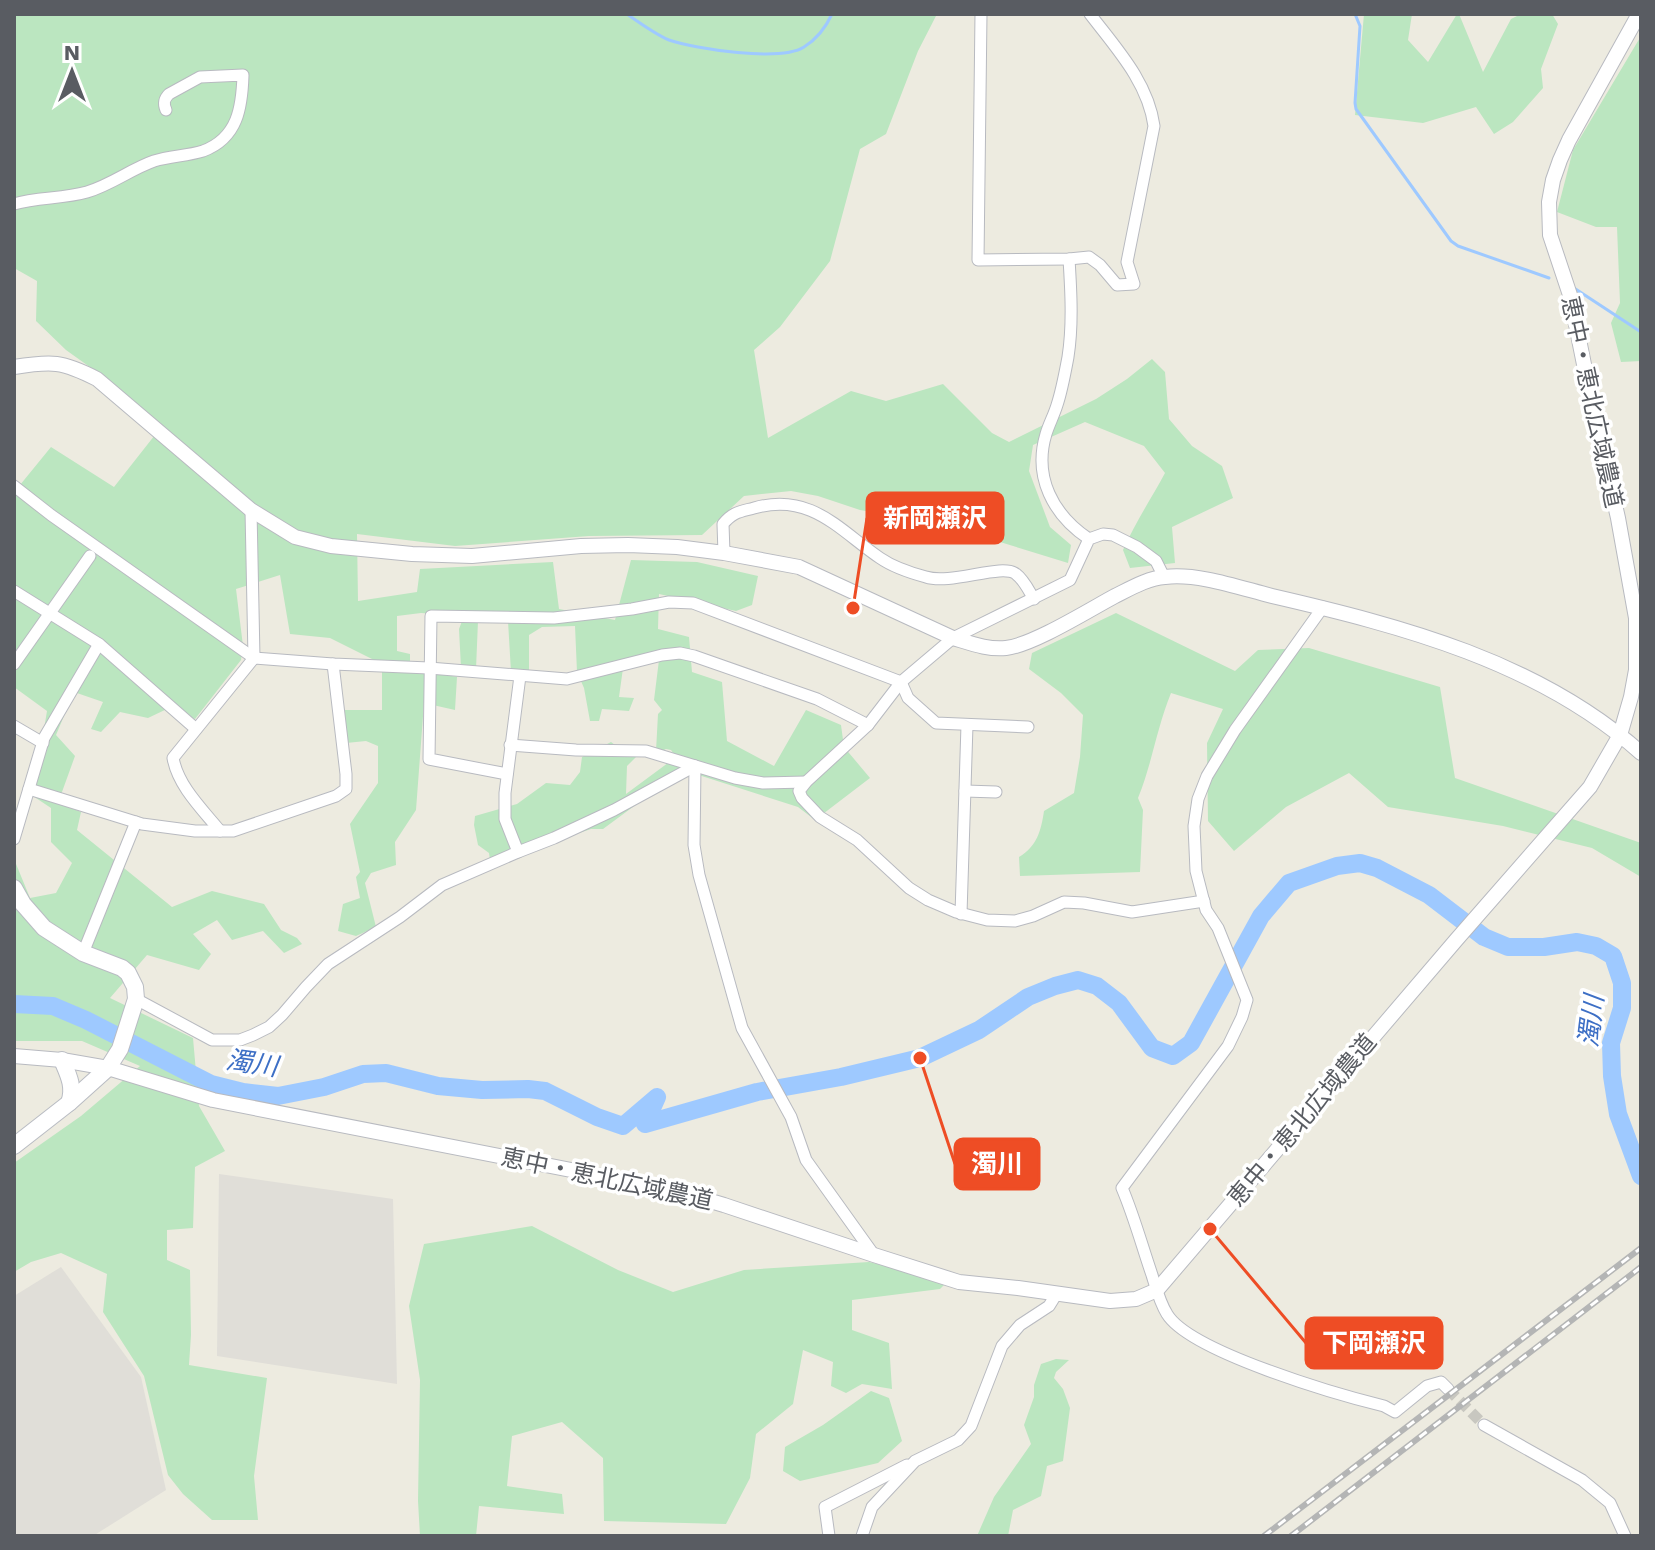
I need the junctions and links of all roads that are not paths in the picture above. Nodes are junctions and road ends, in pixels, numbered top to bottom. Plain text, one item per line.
1 (981, 14) edge
2 (1090, 14) edge
3 (1639, 14) edge
4 (166, 110) dead end
5 (14, 204) edge
6 (1069, 259) junction
7 (14, 367) edge
8 (14, 486) edge
9 (251, 510) junction
10 (1089, 539) junction
11 (724, 553) junction
12 (90, 556) dead end
13 (1164, 577) junction
14 (14, 591) edge
15 (1034, 599) junction
16 (1323, 607) junction
17 (49, 613) junction
18 (953, 638) junction
19 (99, 644) junction
20 (254, 658) junction
21 (14, 664) edge
22 (333, 664) junction
23 (429, 668) junction
24 (520, 676) junction
25 (901, 682) junction
26 (868, 725) junction
27 (967, 725) junction
28 (14, 726) edge
29 (1028, 727) dead end
30 (196, 729) junction
31 (1620, 735) junction
32 (43, 743) junction
33 (510, 745) junction
34 (1641, 753) edge
35 (695, 766) junction
36 (507, 774) junction
37 (806, 782) junction
38 (29, 789) junction
39 (965, 791) junction
40 (996, 792) dead end
41 (136, 822) junction
42 (220, 831) junction
43 (14, 839) edge
44 (518, 852) junction
45 (14, 888) edge
46 (1204, 901) junction
47 (961, 914) junction
48 (83, 953) junction
49 (134, 1007) junction
50 (14, 1056) edge
51 (62, 1060) junction
52 (108, 1068) junction
53 (69, 1103) junction
54 (14, 1146) edge
55 (874, 1255) junction
56 (1157, 1290) junction
57 (1057, 1293) junction
58 (1448, 1389) dead end
59 (1484, 1425) tunnel mouth
60 (915, 1461) junction
61 (829, 1536) edge
62 (862, 1536) edge
63 (1625, 1536) edge

1 - 6 street
2 - 6 street
3 - 31 street, 恵中・恵北広域農道
4 - 5 street
6 - 10 street
7 - 9 street
8 - 20 street
9 - 11 street
9 - 20 street
10 - 13 street
10 - 15 street
11 - 15 street
11 - 18 street
12 - 17 street
13 - 16 street
13 - 18 street
14 - 17 street
15 - 18 street
16 - 31 street
16 - 46 street
17 - 19 street
17 - 21 street
18 - 25 street
19 - 30 street
19 - 32 street
20 - 22 street
20 - 30 street
22 - 23 street
22 - 42 street
23 - 24 street
23 - 25 street
23 - 36 street
24 - 26 street
24 - 33 street
25 - 26 street
25 - 27 street
26 - 37 street
27 - 29 street
27 - 39 street
28 - 32 street
30 - 42 street
31 - 34 street
31 - 56 street, 恵中・恵北広域農道
32 - 38 street
33 - 35 street
33 - 36 street
35 - 37 street
35 - 44 street
35 - 55 street
36 - 44 street
37 - 47 street
38 - 41 street
38 - 43 street
39 - 40 street
39 - 47 street
41 - 42 street
41 - 48 street
44 - 49 street
45 - 48 main road
46 - 47 street
46 - 56 street
48 - 49 main road
49 - 52 main road
50 - 51 street, 恵中・恵北広域農道
51 - 52 street, 恵中・恵北広域農道
51 - 53 main road
52 - 53 main road
52 - 55 street, 恵中・恵北広域農道
53 - 54 main road
55 - 57 street, 恵中・恵北広域農道
56 - 57 street, 恵中・恵北広域農道
56 - 58 street
57 - 60 street
59 - 63 street
60 - 61 street
60 - 62 street

